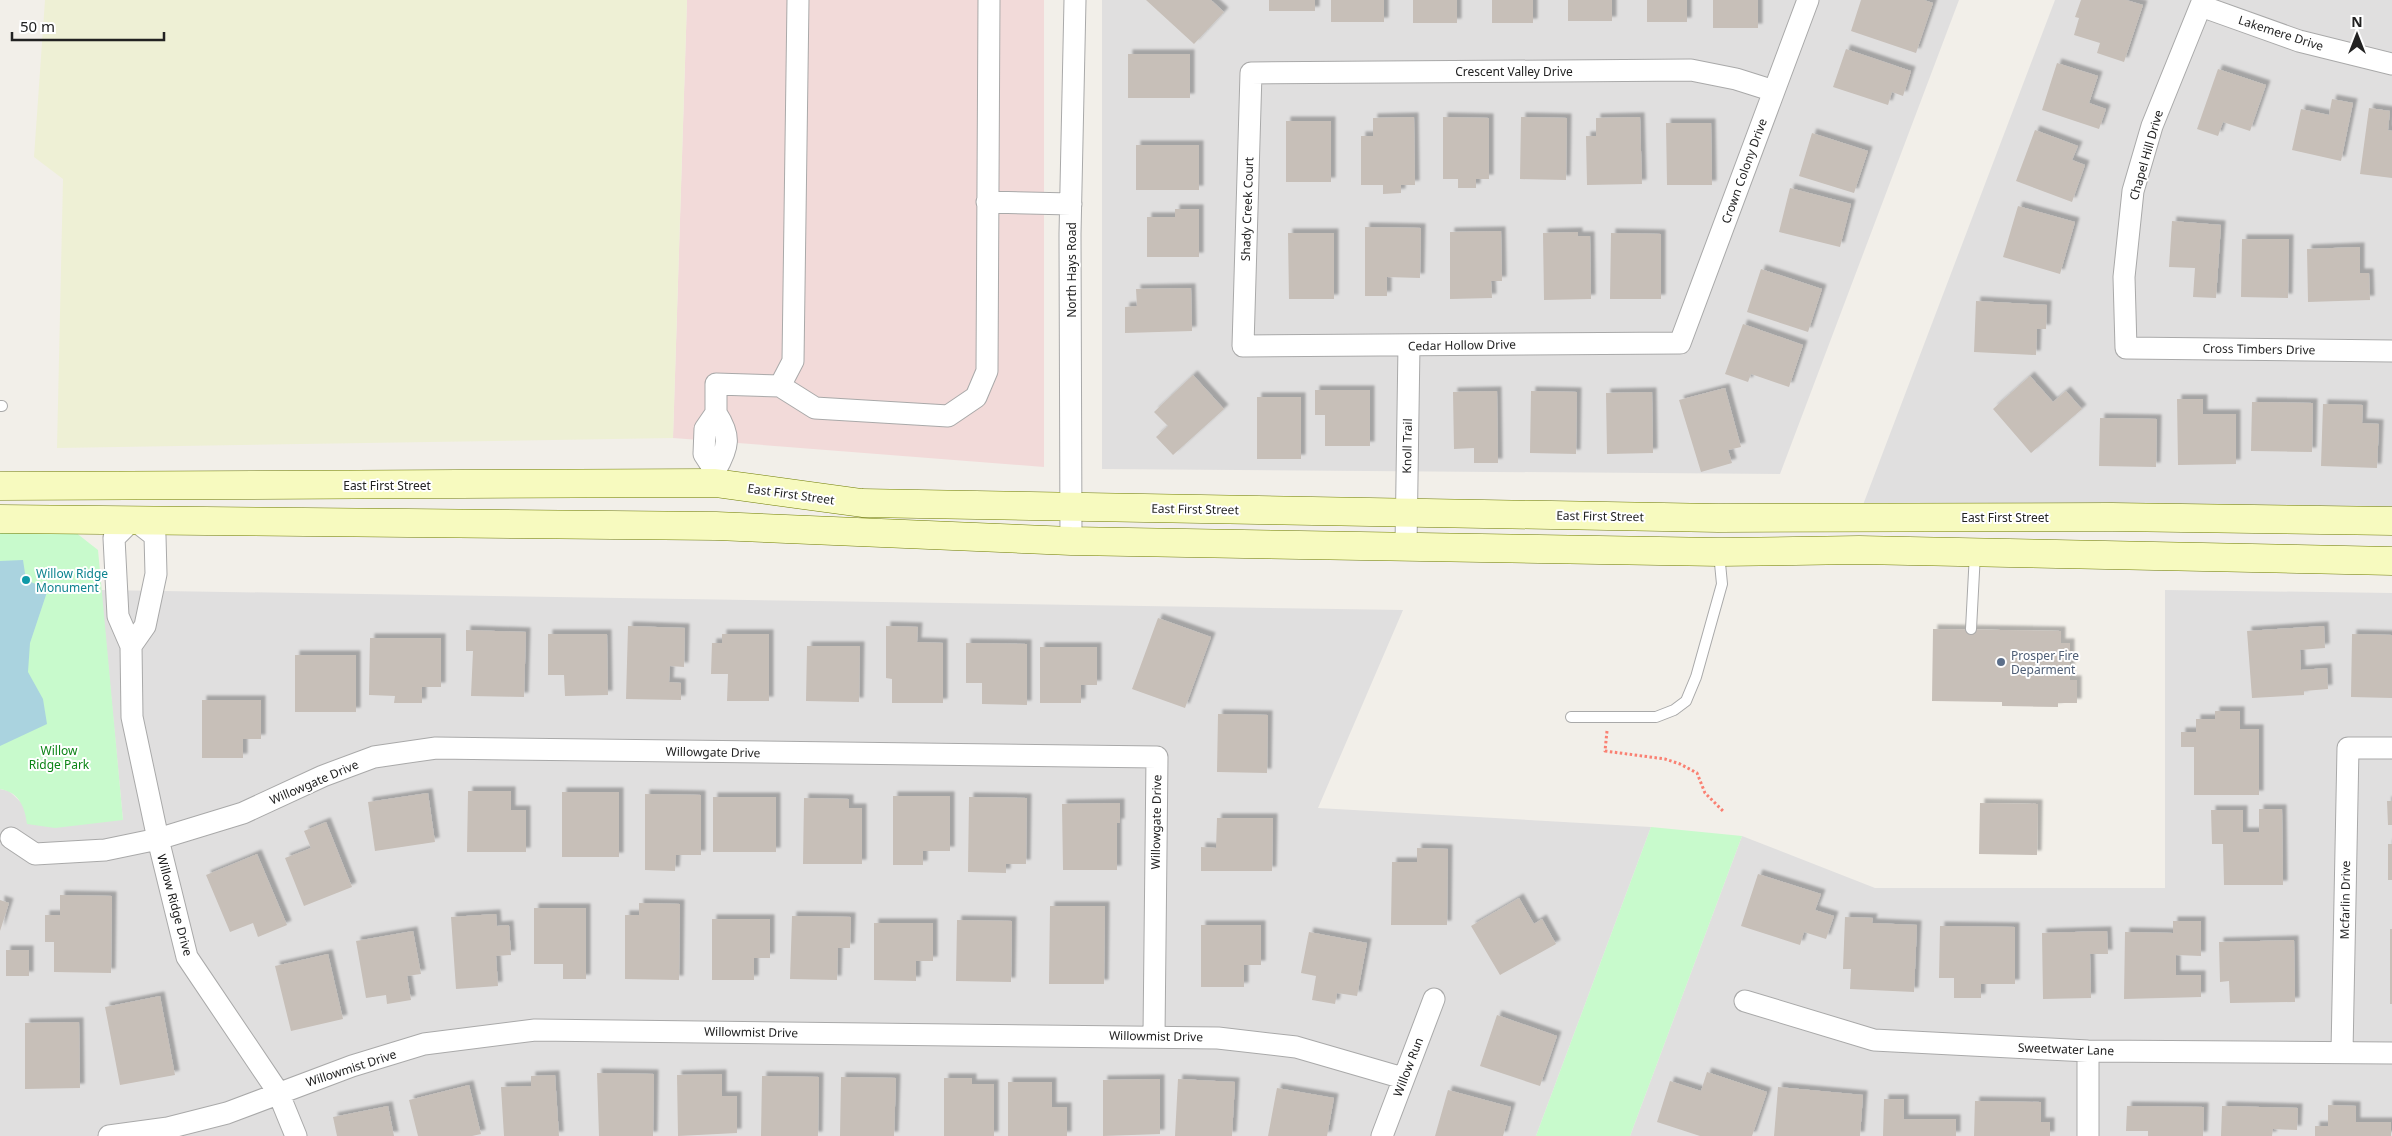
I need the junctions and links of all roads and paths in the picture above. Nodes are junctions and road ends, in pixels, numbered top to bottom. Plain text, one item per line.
1 (798, 0) edge
2 (989, 0) edge
3 (1075, 0) edge
4 (1808, 0) edge
5 (2202, 3) edge
6 (2392, 64) edge
7 (1251, 73) joint
8 (1774, 91) junction
9 (987, 202) junction
10 (1071, 204) junction
11 (1680, 342) joint
12 (1409, 345) junction
13 (1243, 346) joint
14 (2126, 348) joint
15 (2392, 351) edge
16 (780, 386) junction
17 (715, 477) junction
18 (0, 486) edge
19 (134, 486) junction
20 (1072, 507) junction
21 (1407, 512) junction
22 (1975, 517) junction
23 (2112, 517) junction
24 (1718, 518) junction
25 (0, 519) edge
26 (133, 519) junction
27 (2392, 521) edge
28 (716, 526) junction
29 (1071, 541) junction
30 (1406, 546) junction
31 (1719, 552) junction
32 (1975, 552) junction
33 (2111, 554) junction
34 (2392, 561) edge
35 (1972, 629) dead end
36 (131, 646) junction
37 (1571, 717) dead end
38 (1608, 717) junction
39 (2392, 748) edge
40 (1724, 812) dead end
41 (12, 838) dead end
42 (158, 839) junction
43 (1434, 999) dead end
44 (1746, 1001) dead end
45 (1154, 1035) junction
46 (2088, 1051) junction
47 (2342, 1052) junction
48 (2392, 1053) edge
49 (1403, 1078) junction
50 (278, 1092) junction
51 (109, 1136) edge
52 (296, 1136) edge
53 (1382, 1136) edge
54 (2088, 1136) edge

1 - 16 street
2 - 9 street
3 - 10 street, North Hays Road
4 - 8 street, Crown Colony Drive
5 - 6 street, Lakemere Drive
5 - 14 street, Chapel Hill Drive
7 - 8 street, Crescent Valley Drive
7 - 13 street, Shady Creek Court
8 - 11 street, Crown Colony Drive
9 - 10 street
9 - 16 street
10 - 20 street, North Hays Road
11 - 12 street, Cedar Hollow Drive
12 - 13 street, Cedar Hollow Drive
12 - 21 street, Knoll Trail
14 - 15 street, Cross Timbers Drive
16 - 17 street
17 - 19 main road, East First Street
17 - 20 main road, East First Street
17 - 28 main road
18 - 19 main road, East First Street
19 - 26 main road
20 - 21 main road, East First Street
20 - 29 street, North Hays Road
21 - 24 main road, East First Street
21 - 30 street, Knoll Trail
22 - 23 main road, East First Street
22 - 24 main road, East First Street
22 - 32 main road
23 - 27 main road, East First Street
23 - 33 main road
24 - 31 main road
25 - 26 main road
26 - 28 main road
26 - 36 street, Willow Ridge Drive
26 - 36 street
28 - 29 main road
29 - 30 main road
30 - 31 main road
31 - 32 main road
31 - 38 lane
32 - 33 main road
32 - 35 lane
33 - 34 main road
36 - 42 street, Willow Ridge Drive
37 - 38 lane
38 - 40 path
39 - 47 street, Mcfarlin Drive
41 - 42 street, Willowgate Drive
42 - 45 street, Willowgate Drive
42 - 50 street, Willow Ridge Drive
43 - 49 street, Willow Run
44 - 46 street, Sweetwater Lane
45 - 49 street, Willowmist Drive
45 - 50 street, Willowmist Drive
46 - 47 street, Sweetwater Lane
46 - 54 street
47 - 48 street, Sweetwater Lane
49 - 53 street, Willow Run
50 - 51 street, Willowmist Drive
50 - 52 street, Willow Ridge Drive

